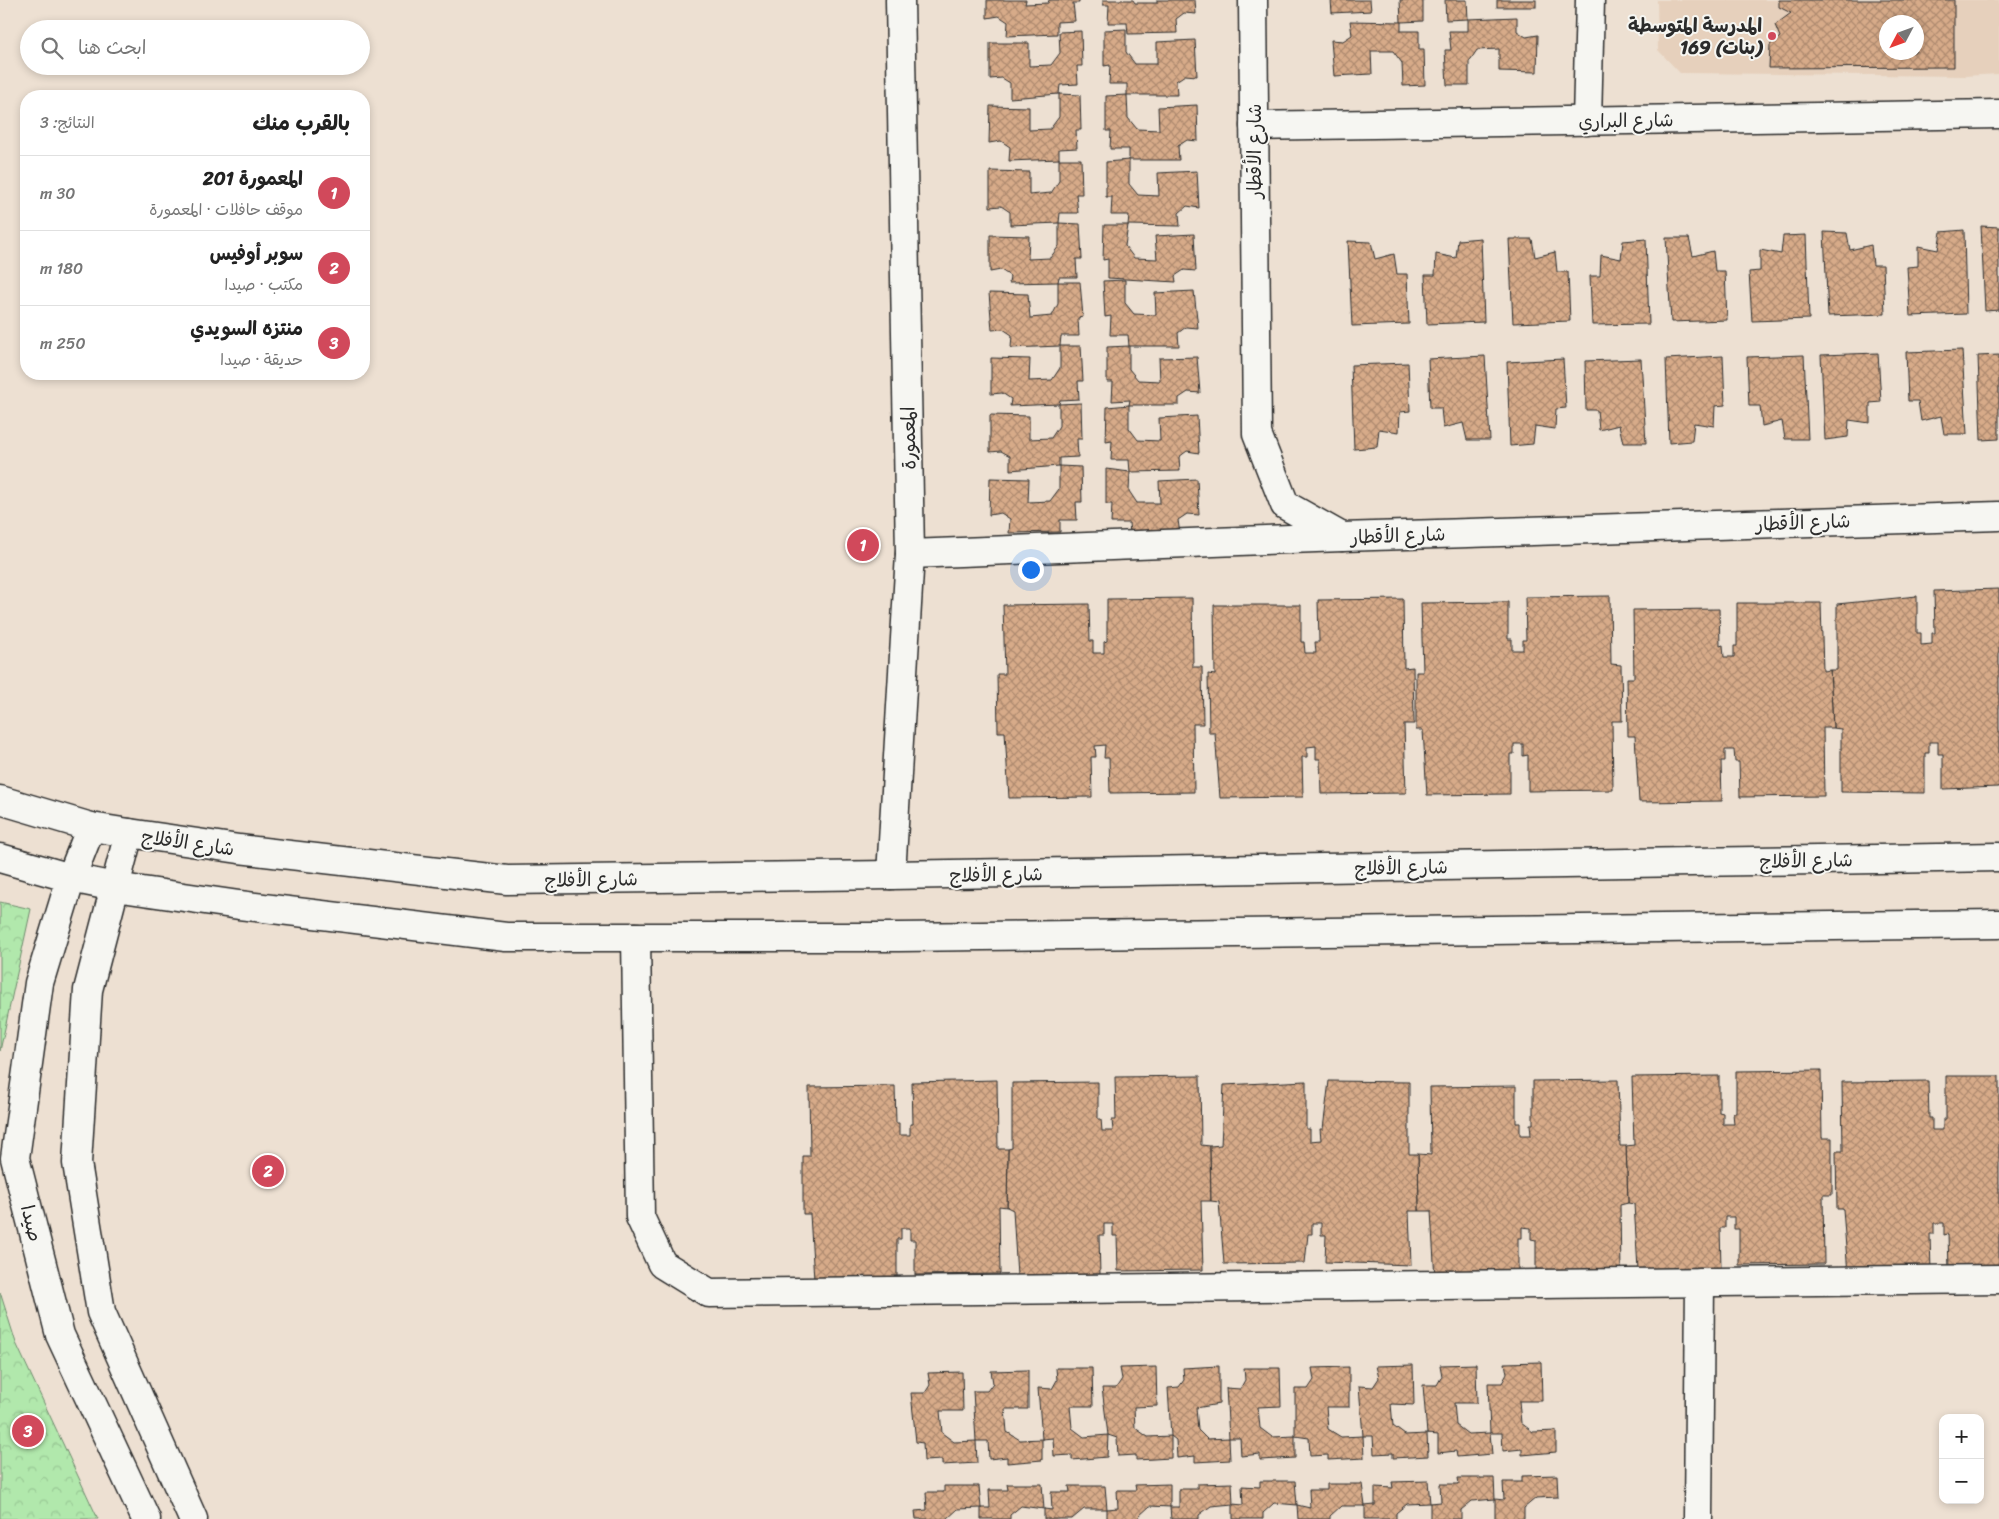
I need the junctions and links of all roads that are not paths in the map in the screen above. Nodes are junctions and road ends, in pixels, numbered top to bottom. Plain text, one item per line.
1 (900, 0) edge
2 (1253, 0) edge
3 (1590, 0) edge
4 (1999, 114) edge
5 (1587, 121) junction
6 (1254, 126) junction
7 (1999, 516) edge
8 (1342, 537) junction
9 (910, 554) junction
10 (0, 800) edge
11 (91, 827) junction
12 (129, 833) junction
13 (1999, 857) edge
14 (0, 858) edge
15 (892, 875) junction
16 (71, 878) junction
17 (115, 887) junction
18 (1999, 924) edge
19 (636, 937) junction
20 (1999, 1279) edge
21 (1700, 1282) junction
22 (146, 1519) edge
23 (193, 1519) edge
24 (1698, 1519) edge

1 - 9 street, المعمورة
2 - 6 street, شارع الأقطار
3 - 5 street
4 - 5 street, شارع البراري
5 - 6 street, شارع البراري
6 - 8 street, شارع الأقطار
7 - 8 street, شارع الأقطار
8 - 9 street
9 - 15 street, المعمورة
10 - 11 street, شارع الأفلاج
11 - 12 street, شارع الأفلاج
11 - 16 street, صيدا
12 - 15 street, شارع الأفلاج
12 - 17 street
13 - 15 street, شارع الأفلاج
14 - 16 street
16 - 17 street
16 - 22 street, صيدا
17 - 19 street
17 - 23 street
18 - 19 street
19 - 21 street
20 - 21 street
21 - 24 street

